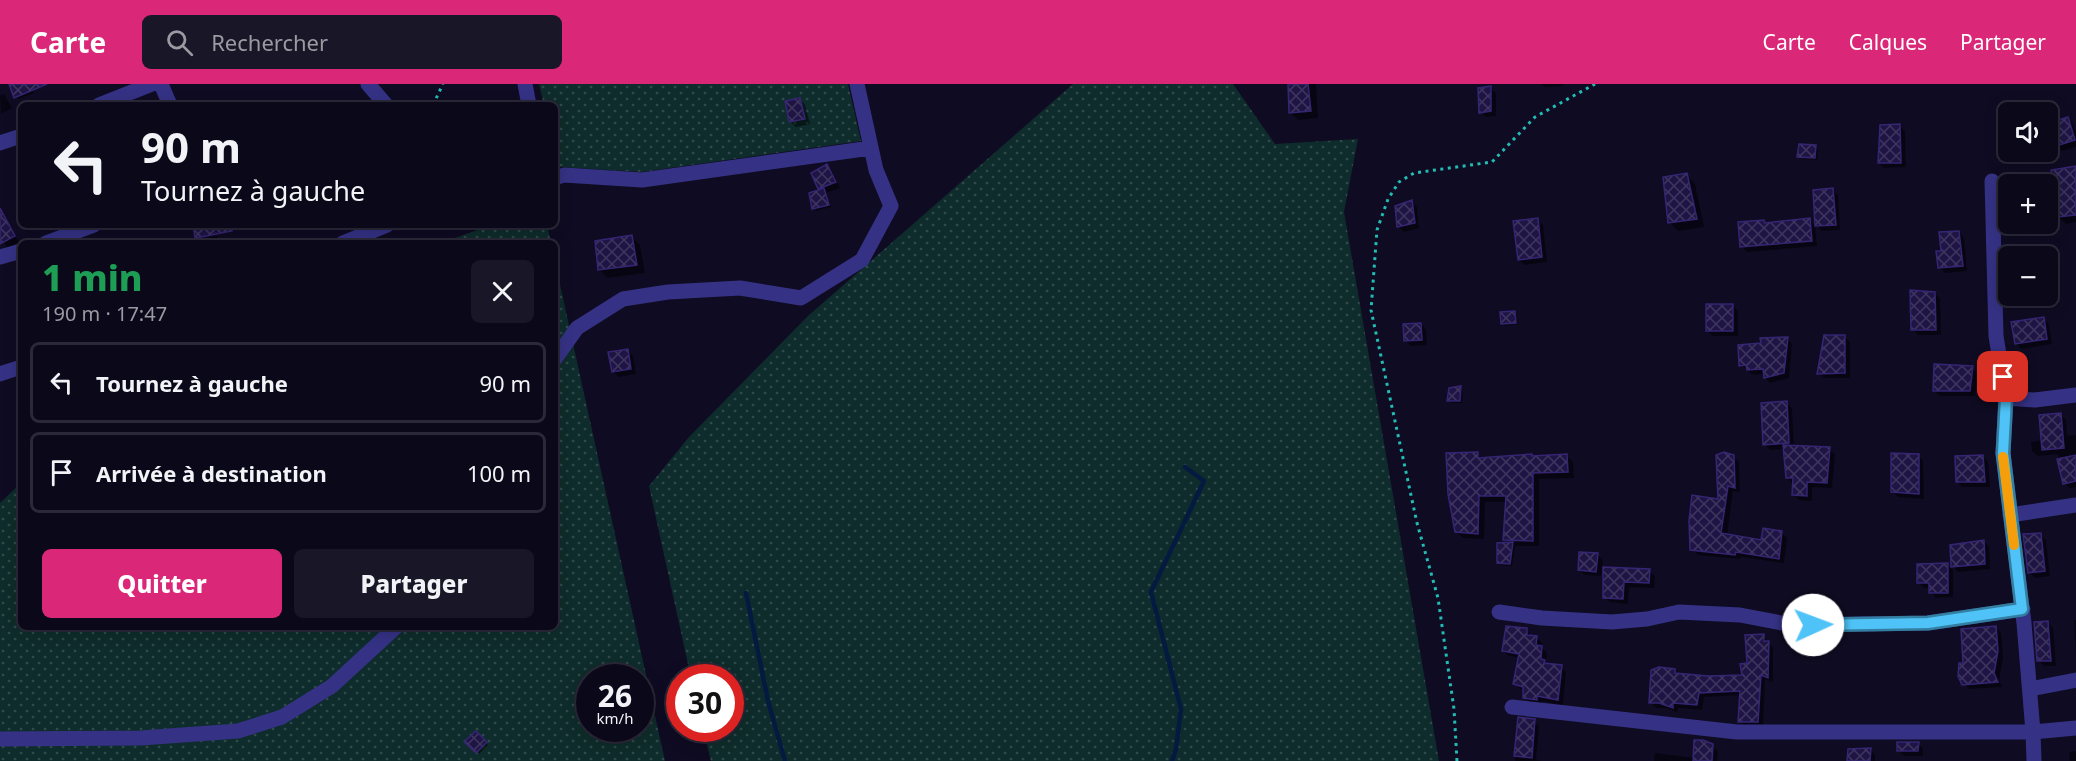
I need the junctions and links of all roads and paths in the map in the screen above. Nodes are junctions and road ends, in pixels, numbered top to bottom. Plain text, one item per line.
1 (152, 84) edge
2 (161, 84) edge
3 (368, 84) edge
4 (443, 84) edge
5 (525, 84) edge
6 (857, 84) edge
7 (1595, 84) edge
8 (107, 102) edge
9 (169, 102) edge
10 (383, 102) edge
11 (434, 102) edge
12 (528, 102) edge
13 (18, 137) edge
14 (0, 143) edge
15 (871, 148) junction
16 (558, 177) edge
17 (1992, 182) dead end
18 (86, 228) edge
19 (380, 228) edge
20 (54, 240) edge
21 (350, 240) edge
22 (18, 253) edge
23 (0, 258) edge
24 (558, 355) edge
25 (18, 368) edge
26 (0, 374) edge
27 (2076, 395) edge
28 (2006, 398) junction
29 (2076, 505) edge
30 (2010, 515) junction
31 (2022, 609) junction
32 (1499, 612) dead end
33 (393, 630) edge
34 (2076, 680) edge
35 (2030, 689) junction
36 (1512, 707) dead end
37 (2076, 728) edge
38 (2033, 732) junction
39 (0, 739) edge
40 (1457, 761) edge
41 (2034, 761) edge

1 - 8 street
2 - 9 street
3 - 10 street
4 - 11 path
5 - 12 street
6 - 15 street
7 - 40 path
13 - 14 street
15 - 16 street
15 - 24 street
17 - 28 street
18 - 20 street
19 - 21 street
22 - 23 street
25 - 26 street
27 - 28 street
28 - 30 street
29 - 30 street
30 - 31 street
31 - 32 street
31 - 35 street
33 - 39 street
34 - 35 street
35 - 38 street
36 - 38 street
37 - 38 street
38 - 41 street

